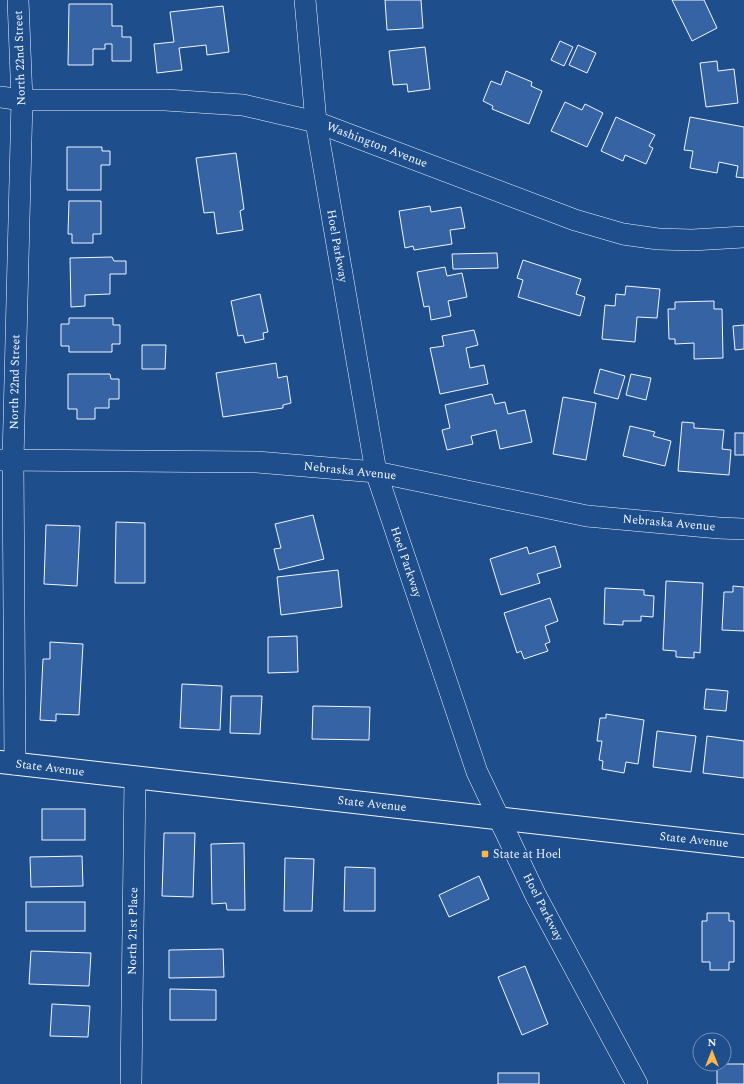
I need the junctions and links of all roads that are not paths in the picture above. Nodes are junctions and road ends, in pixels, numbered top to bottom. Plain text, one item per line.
1 (18, 0) edge
2 (305, 0) edge
3 (0, 98) edge
4 (22, 100) junction
5 (316, 122) junction
6 (744, 237) edge
7 (7, 460) edge
8 (376, 472) junction
9 (744, 529) edge
10 (8, 763) edge
11 (135, 778) junction
12 (499, 818) junction
13 (744, 846) edge
14 (131, 1084) edge
15 (637, 1084) edge

1 - 4 street, North 22nd Street
2 - 5 street, Hoel Parkway
3 - 4 street, Washington Avenue
4 - 5 street, Washington Avenue
4 - 7 street, North 22nd Street
5 - 6 street, Washington Avenue
5 - 8 street, Hoel Parkway
7 - 8 street, Nebraska Avenue
7 - 10 street, North 22nd Street
8 - 9 street, Nebraska Avenue
8 - 12 street, Hoel Parkway
10 - 11 main road, State Avenue
11 - 12 main road, State Avenue
11 - 14 street, North 21st Place
12 - 13 main road, State Avenue
12 - 15 street, Hoel Parkway

